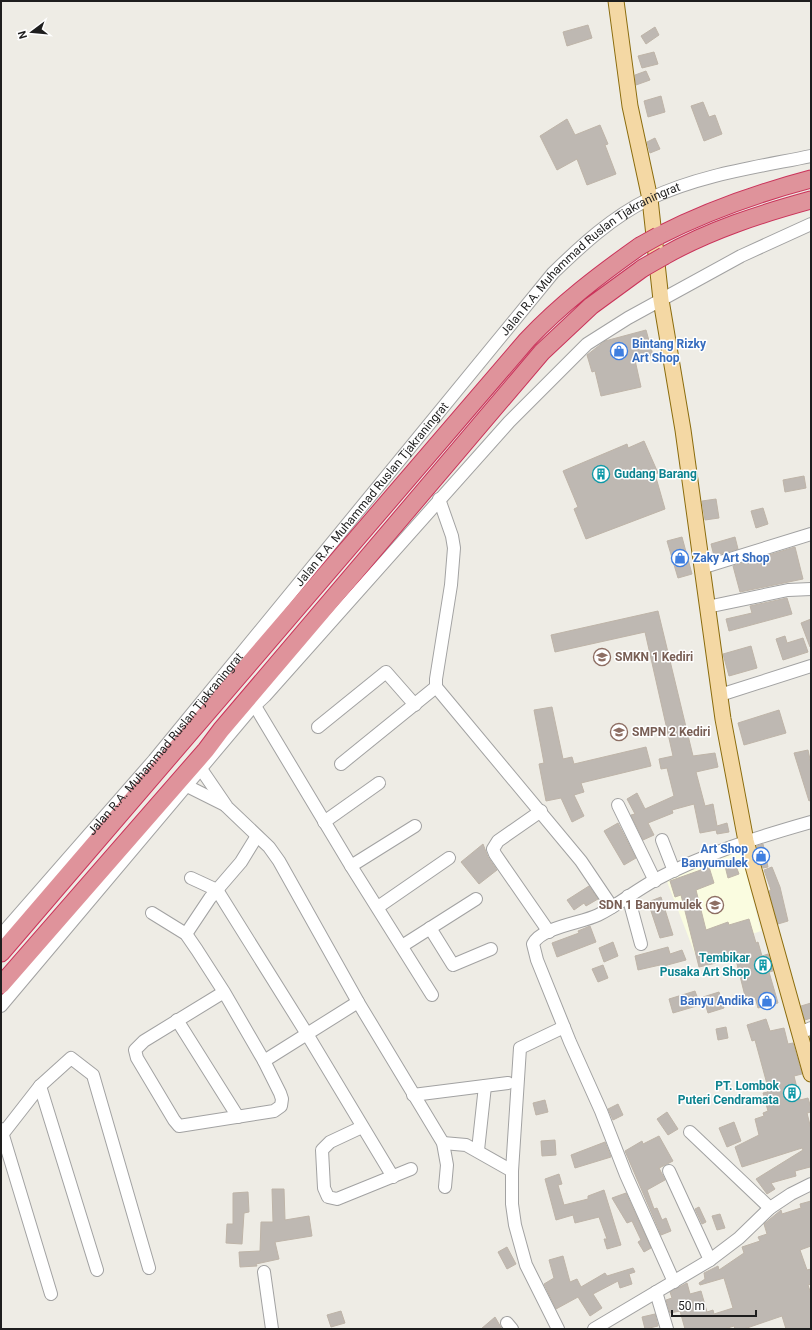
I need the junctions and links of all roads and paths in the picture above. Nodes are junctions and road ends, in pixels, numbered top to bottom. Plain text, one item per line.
1 (616, 1) edge
2 (811, 156) edge
3 (811, 179) edge
4 (650, 199) junction
5 (811, 200) edge
6 (811, 224) edge
7 (661, 300) junction
8 (439, 499) junction
9 (811, 534) edge
10 (701, 568) junction
11 (811, 589) edge
12 (707, 608) junction
13 (811, 666) edge
14 (220, 679) junction
15 (436, 687) junction
16 (720, 695) junction
17 (415, 704) junction
18 (252, 708) junction
19 (203, 718) junction
20 (318, 727) dead end
21 (221, 730) junction
22 (181, 745) junction
23 (206, 750) junction
24 (154, 760) junction
25 (341, 764) dead end
26 (201, 770) junction
27 (379, 783) dead end
28 (188, 786) junction
29 (618, 805) dead end
30 (227, 807) junction
31 (540, 811) junction
32 (324, 822) junction
33 (811, 822) edge
34 (415, 826) dead end
35 (257, 836) junction
36 (662, 840) dead end
37 (746, 841) junction
38 (448, 858) dead end
39 (351, 866) junction
40 (674, 871) junction
41 (191, 878) dead end
42 (655, 880) junction
43 (217, 890) junction
44 (628, 896) junction
45 (476, 899) dead end
46 (378, 907) junction
47 (612, 907) junction
48 (152, 913) dead end
49 (430, 928) junction
50 (549, 932) junction
51 (186, 934) junction
52 (1, 935) edge
53 (641, 944) dead end
54 (402, 946) junction
55 (492, 949) dead end
56 (1, 953) edge
57 (1, 985) edge
58 (224, 992) junction
59 (432, 995) dead end
60 (358, 1002) junction
61 (1, 1006) edge
62 (177, 1020) junction
63 (564, 1028) junction
64 (805, 1031) edge
65 (307, 1034) junction
66 (264, 1061) junction
67 (811, 1074) edge
68 (508, 1083) dead end
69 (40, 1086) junction
70 (485, 1086) junction
71 (413, 1095) junction
72 (238, 1117) junction
73 (362, 1127) junction
74 (690, 1132) dead end
75 (2, 1133) edge
76 (443, 1143) junction
77 (478, 1150) junction
78 (410, 1169) dead end
79 (512, 1171) junction
80 (669, 1172) dead end
81 (393, 1177) junction
82 (811, 1184) edge
83 (445, 1187) dead end
84 (770, 1208) junction
85 (710, 1260) junction
86 (149, 1268) dead end
87 (97, 1270) dead end
88 (264, 1272) dead end
89 (674, 1282) junction
90 (656, 1292) junction
91 (51, 1294) dead end
92 (272, 1329) edge
93 (558, 1329) edge
94 (594, 1329) edge
95 (667, 1329) edge

1 - 4 main road
2 - 4 street, Jalan R.A. Muhammad Ruslan Tjakraningrat
3 - 19 highway, Jalan R.A. Muhammad Ruslan Tjakraningrat, bridge
4 - 7 main road
4 - 14 street, Jalan R.A. Muhammad Ruslan Tjakraningrat
5 - 21 highway, bridge
6 - 7 street
7 - 8 street
7 - 10 main road
8 - 15 street
8 - 18 street
9 - 10 street
10 - 12 main road
11 - 12 street
12 - 16 main road
13 - 16 street
14 - 19 highway
14 - 24 street, Jalan R.A. Muhammad Ruslan Tjakraningrat
15 - 17 street
15 - 31 street
16 - 37 main road
17 - 20 street
17 - 25 street
18 - 21 highway
18 - 26 street
18 - 32 street
19 - 22 highway, Jalan R.A. Muhammad Ruslan Tjakraningrat
21 - 23 highway
22 - 24 highway
22 - 56 highway, Jalan R.A. Muhammad Ruslan Tjakraningrat
23 - 26 highway
23 - 57 highway
24 - 52 street, Jalan R.A. Muhammad Ruslan Tjakraningrat
26 - 28 street
26 - 30 street
27 - 32 street
28 - 30 street
28 - 61 street
29 - 42 street
30 - 35 street
31 - 47 street
31 - 50 street
32 - 39 street
33 - 37 street
34 - 39 street
35 - 43 street
35 - 60 street
36 - 40 street
37 - 40 street
37 - 64 main road
38 - 46 street
39 - 46 street
40 - 42 street
41 - 43 street
42 - 44 street
43 - 51 street
43 - 65 street
44 - 47 street
44 - 53 street
45 - 49 street
46 - 54 street
47 - 50 street
48 - 51 street
49 - 54 street
49 - 55 street
50 - 63 street
51 - 58 street
54 - 59 street
58 - 62 street
58 - 66 street
60 - 65 street
60 - 71 street
62 - 72 street
62 - 72 street
63 - 79 street
63 - 89 street
64 - 67 main road
65 - 66 street
65 - 73 street
66 - 72 street
68 - 70 street
69 - 75 street
69 - 86 street
69 - 87 street
70 - 71 street
70 - 77 street
71 - 76 street
73 - 81 street
73 - 81 street
74 - 84 street
75 - 91 street
76 - 77 street
76 - 83 street
77 - 79 street
78 - 81 street
79 - 93 street
80 - 85 street
82 - 84 street
84 - 85 street
85 - 89 street
88 - 92 street
89 - 90 street
90 - 94 street
90 - 95 street

